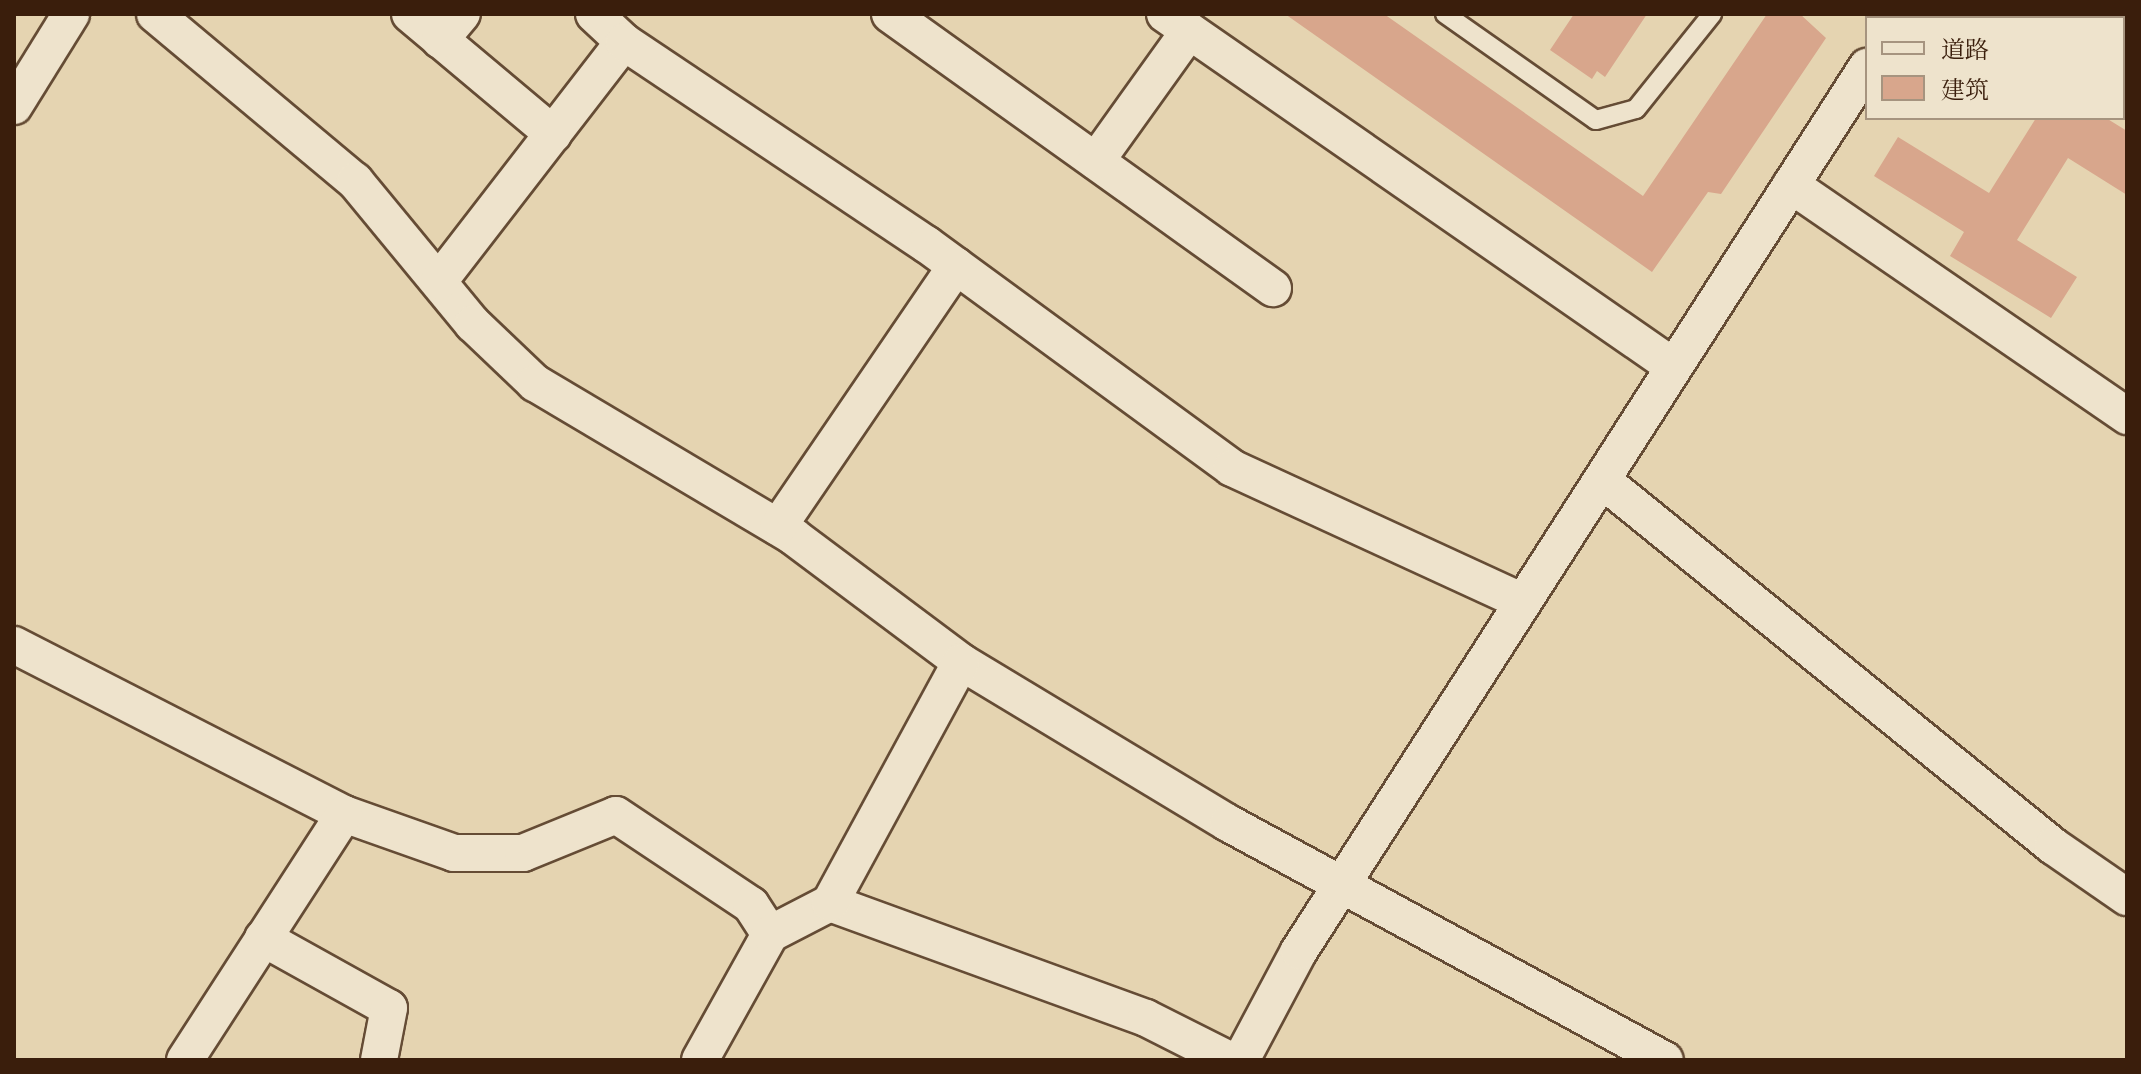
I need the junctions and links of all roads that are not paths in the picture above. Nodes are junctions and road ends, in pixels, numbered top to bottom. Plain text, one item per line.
1 (71, 14) edge
2 (155, 14) edge
3 (410, 14) edge
4 (594, 14) edge
5 (890, 14) edge
6 (1445, 14) edge
7 (1712, 14) edge
8 (1177, 22) edge
9 (451, 27) edge
10 (624, 42) junction
11 (1865, 70) edge
12 (14, 106) edge
13 (553, 134) junction
14 (1096, 161) junction
15 (1791, 185) junction
16 (956, 266) junction
17 (439, 281) junction
18 (1273, 288) dead end
19 (1674, 367) junction
20 (2127, 416) edge
21 (1602, 480) junction
22 (778, 527) junction
23 (1523, 602) junction
24 (14, 645) edge
25 (961, 662) junction
26 (344, 814) junction
27 (1341, 885) junction
28 (2127, 897) edge
29 (830, 903) junction
30 (770, 934) junction
31 (263, 938) junction
32 (185, 1060) edge
33 (379, 1060) edge
34 (700, 1060) edge
35 (1229, 1060) edge
36 (1241, 1060) edge
37 (1665, 1060) edge

1 - 12 street
2 - 17 street
3 - 9 street
4 - 10 street
5 - 14 street
6 - 7 lane
8 - 14 street
8 - 19 street
9 - 13 street
10 - 13 street
10 - 16 street
11 - 15 street
13 - 17 street
14 - 18 street
15 - 19 street
15 - 20 street
16 - 22 street
16 - 23 street
17 - 22 street
19 - 21 street
21 - 23 street
21 - 28 street
22 - 25 street
23 - 27 street
24 - 26 street
25 - 27 street
25 - 29 street
26 - 30 street
26 - 31 street
27 - 36 street
27 - 37 street
29 - 30 street
29 - 35 street
30 - 34 street
31 - 32 street
31 - 33 street

